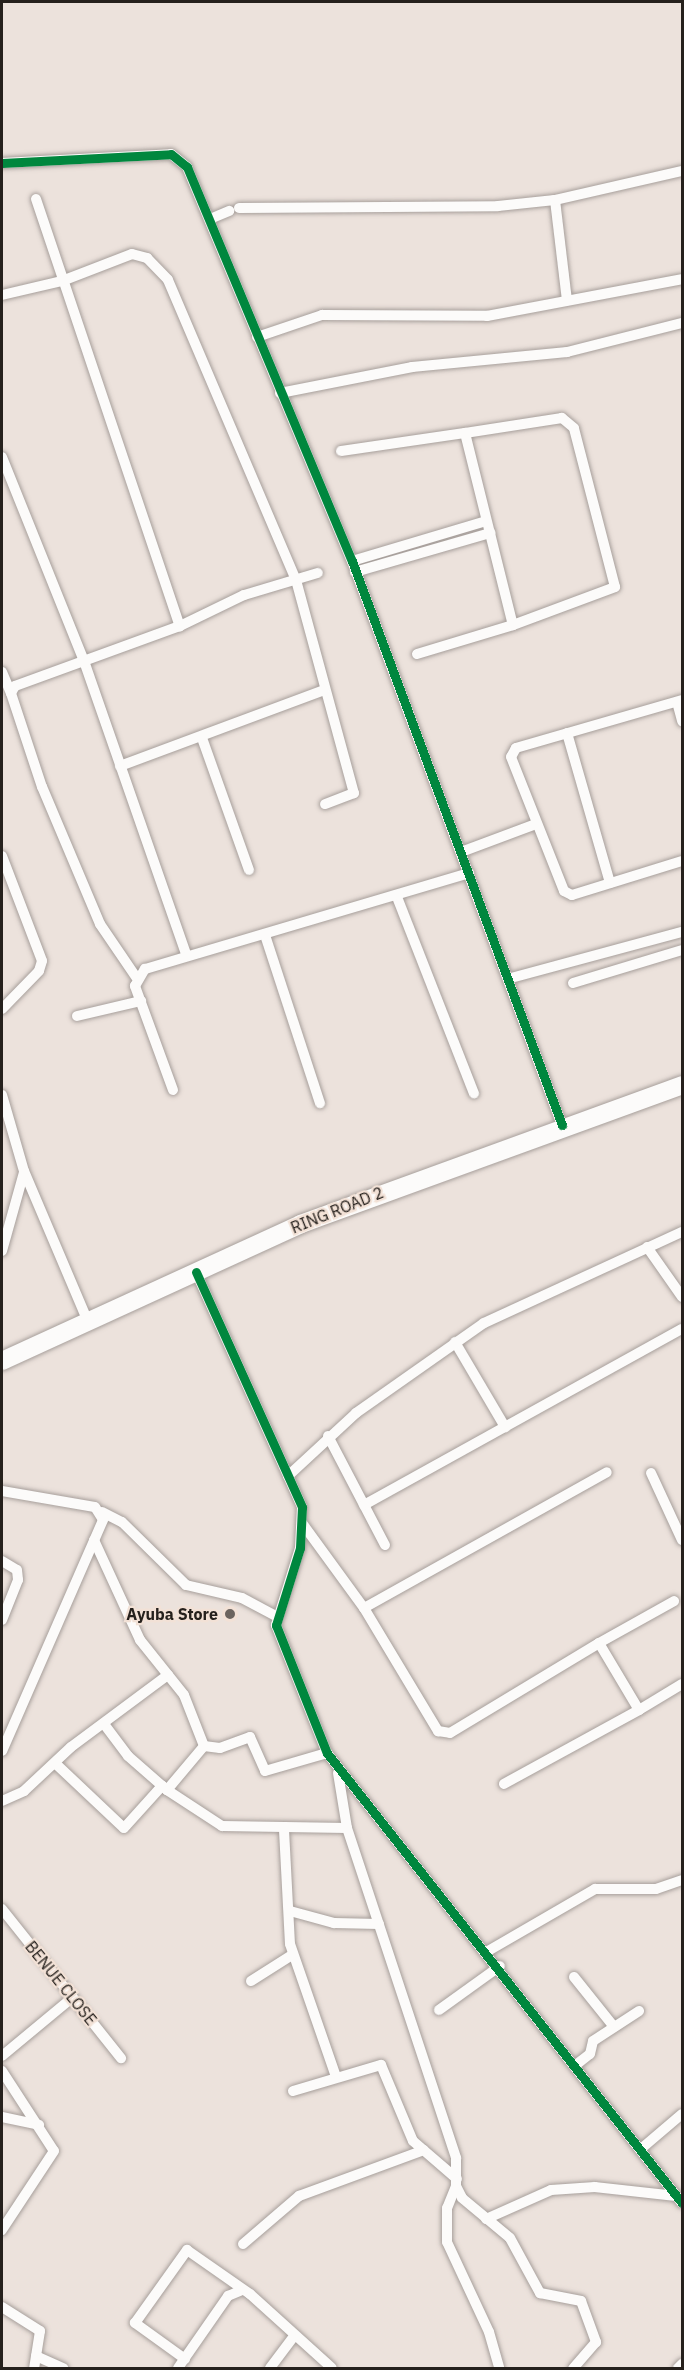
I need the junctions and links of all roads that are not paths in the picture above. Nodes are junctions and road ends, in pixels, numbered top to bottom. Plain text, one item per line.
1 (2, 163) edge
2 (682, 171) edge
3 (36, 199) dead end
4 (555, 200) junction
5 (210, 219) junction
6 (682, 279) edge
7 (62, 281) junction
8 (2, 295) edge
9 (567, 300) junction
10 (682, 322) edge
11 (257, 337) junction
12 (280, 393) junction
13 (465, 433) junction
14 (340, 451) dead end
15 (2, 457) edge
16 (486, 521) junction
17 (490, 533) junction
18 (352, 561) junction
19 (355, 572) junction
20 (318, 573) dead end
21 (296, 580) junction
22 (513, 625) junction
23 (180, 626) junction
24 (417, 654) dead end
25 (84, 661) junction
26 (2, 672) edge
27 (324, 690) junction
28 (11, 693) junction
29 (680, 701) edge
30 (682, 721) edge
31 (567, 733) junction
32 (202, 738) junction
33 (120, 766) junction
34 (325, 804) dead end
35 (536, 824) junction
36 (461, 852) junction
37 (2, 856) edge
38 (682, 861) edge
39 (249, 870) dead end
40 (469, 873) junction
41 (610, 883) junction
42 (397, 897) junction
43 (682, 932) edge
44 (265, 935) junction
45 (682, 950) edge
46 (186, 956) junction
47 (136, 977) junction
48 (511, 978) junction
49 (573, 982) dead end
50 (141, 1001) junction
51 (2, 1009) edge
52 (77, 1017) dead end
53 (682, 1085) edge
54 (173, 1089) dead end
55 (474, 1093) dead end
56 (2, 1095) edge
57 (320, 1103) dead end
58 (562, 1125) junction
59 (24, 1172) junction
60 (682, 1232) edge
61 (647, 1246) junction
62 (2, 1251) edge
63 (196, 1272) junction
64 (682, 1297) edge
65 (89, 1324) junction
66 (682, 1329) edge
67 (455, 1342) junction
68 (2, 1361) edge
69 (505, 1427) junction
70 (328, 1436) junction
71 (607, 1472) dead end
72 (651, 1473) dead end
73 (288, 1476) junction
74 (2, 1491) edge
75 (364, 1505) junction
76 (102, 1512) junction
77 (678, 1519) edge
78 (302, 1523) junction
79 (94, 1540) junction
80 (682, 1540) edge
81 (385, 1545) dead end
82 (2, 1561) edge
83 (674, 1601) dead end
84 (364, 1608) junction
85 (276, 1616) junction
86 (2, 1620) edge
87 (599, 1643) junction
88 (168, 1675) junction
89 (682, 1684) edge
90 (639, 1710) junction
91 (104, 1724) junction
92 (204, 1746) junction
93 (2, 1751) edge
94 (327, 1753) junction
95 (56, 1764) junction
96 (338, 1772) junction
97 (504, 1784) dead end
98 (164, 1788) junction
99 (2, 1801) edge
100 (348, 1828) junction
101 (284, 1830) junction
102 (682, 1880) edge
103 (2, 1909) edge
104 (290, 1911) junction
105 (379, 1924) junction
106 (488, 1951) junction
107 (292, 1955) junction
108 (500, 1966) junction
109 (574, 1977) dead end
110 (251, 1981) dead end
111 (73, 1997) junction
112 (439, 2010) dead end
113 (639, 2012) dead end
114 (614, 2027) junction
115 (2, 2056) edge
116 (121, 2058) dead end
117 (577, 2064) junction
118 (2, 2071) edge
119 (336, 2078) junction
120 (293, 2091) dead end
121 (682, 2114) edge
122 (2, 2117) edge
123 (39, 2125) junction
124 (642, 2148) junction
125 (424, 2150) junction
126 (457, 2182) junction
127 (679, 2200) edge
128 (6, 2215) edge
129 (486, 2219) junction
130 (2, 2230) edge
131 (243, 2244) dead end
132 (240, 2291) junction
133 (2, 2307) edge
134 (294, 2336) junction
135 (36, 2356) junction
136 (182, 2364) edge
137 (682, 2364) edge
138 (34, 2368) edge
139 (63, 2368) edge
140 (270, 2368) edge
141 (332, 2368) edge
142 (499, 2368) edge
143 (573, 2368) edge
144 (678, 2368) edge

1 - 5 street
2 - 4 street
3 - 7 street
4 - 5 street
4 - 9 street
5 - 11 street
6 - 9 street
7 - 8 street
7 - 21 street
7 - 23 street
9 - 11 street
10 - 12 street
11 - 12 street
12 - 18 street
13 - 14 street
13 - 16 street
13 - 22 street
15 - 25 street
16 - 17 street
16 - 18 street
17 - 19 street
17 - 22 street
18 - 19 street
19 - 36 street
20 - 21 street
21 - 23 street
21 - 27 street
22 - 24 street
23 - 25 street
25 - 28 street
25 - 33 street
26 - 28 street
27 - 32 street
27 - 34 street
28 - 47 street
29 - 30 street
29 - 31 street
31 - 35 street
31 - 41 street
32 - 33 street
32 - 39 street
33 - 46 street
35 - 36 street
35 - 41 street
36 - 40 street
37 - 51 street
38 - 41 street
40 - 42 street
40 - 48 street
42 - 44 street
42 - 55 street
43 - 48 street
44 - 46 street
44 - 57 street
45 - 49 street
46 - 47 street
47 - 50 street
48 - 58 street
50 - 52 street
50 - 54 street
53 - 58 main road, RING ROAD 2
56 - 59 street
58 - 63 main road, RING ROAD 2
59 - 62 street
59 - 65 street
60 - 61 street
61 - 64 street
61 - 67 street
63 - 65 main road, RING ROAD 2
63 - 73 street
65 - 68 main road, RING ROAD 2
66 - 69 street
67 - 69 street
67 - 70 street
69 - 75 street
70 - 73 street
70 - 75 street
71 - 84 street
72 - 77 street
73 - 78 street
74 - 76 street
75 - 81 street
76 - 79 street
76 - 85 street
77 - 80 street
78 - 84 street
78 - 85 street
79 - 88 street
79 - 93 street
82 - 86 street
83 - 87 street
84 - 87 street
85 - 94 street
87 - 90 street
88 - 91 street
88 - 92 street
89 - 90 street
90 - 97 street
91 - 95 street
91 - 98 street
92 - 94 street
92 - 98 street
94 - 96 street
95 - 98 street
95 - 99 street
96 - 100 street
96 - 106 street
98 - 101 street
100 - 101 street
100 - 105 street
101 - 104 street
102 - 106 street
103 - 111 street, BENUE CLOSE
104 - 105 street
104 - 107 street
105 - 126 street
106 - 108 street
107 - 110 street
107 - 119 street
108 - 112 street
108 - 117 street
109 - 114 street
111 - 115 street
111 - 116 street, BENUE CLOSE
113 - 114 street
114 - 117 street
117 - 124 street
118 - 123 street
119 - 120 street
119 - 125 street
121 - 124 street
122 - 123 street
123 - 128 street
124 - 127 street
125 - 126 street
125 - 131 street
126 - 129 street
126 - 142 street
127 - 129 street
128 - 130 street
129 - 143 street
132 - 134 street
132 - 136 street
132 - 136 street
133 - 135 street
134 - 140 street
134 - 141 street
135 - 138 street
135 - 139 street
137 - 144 street

